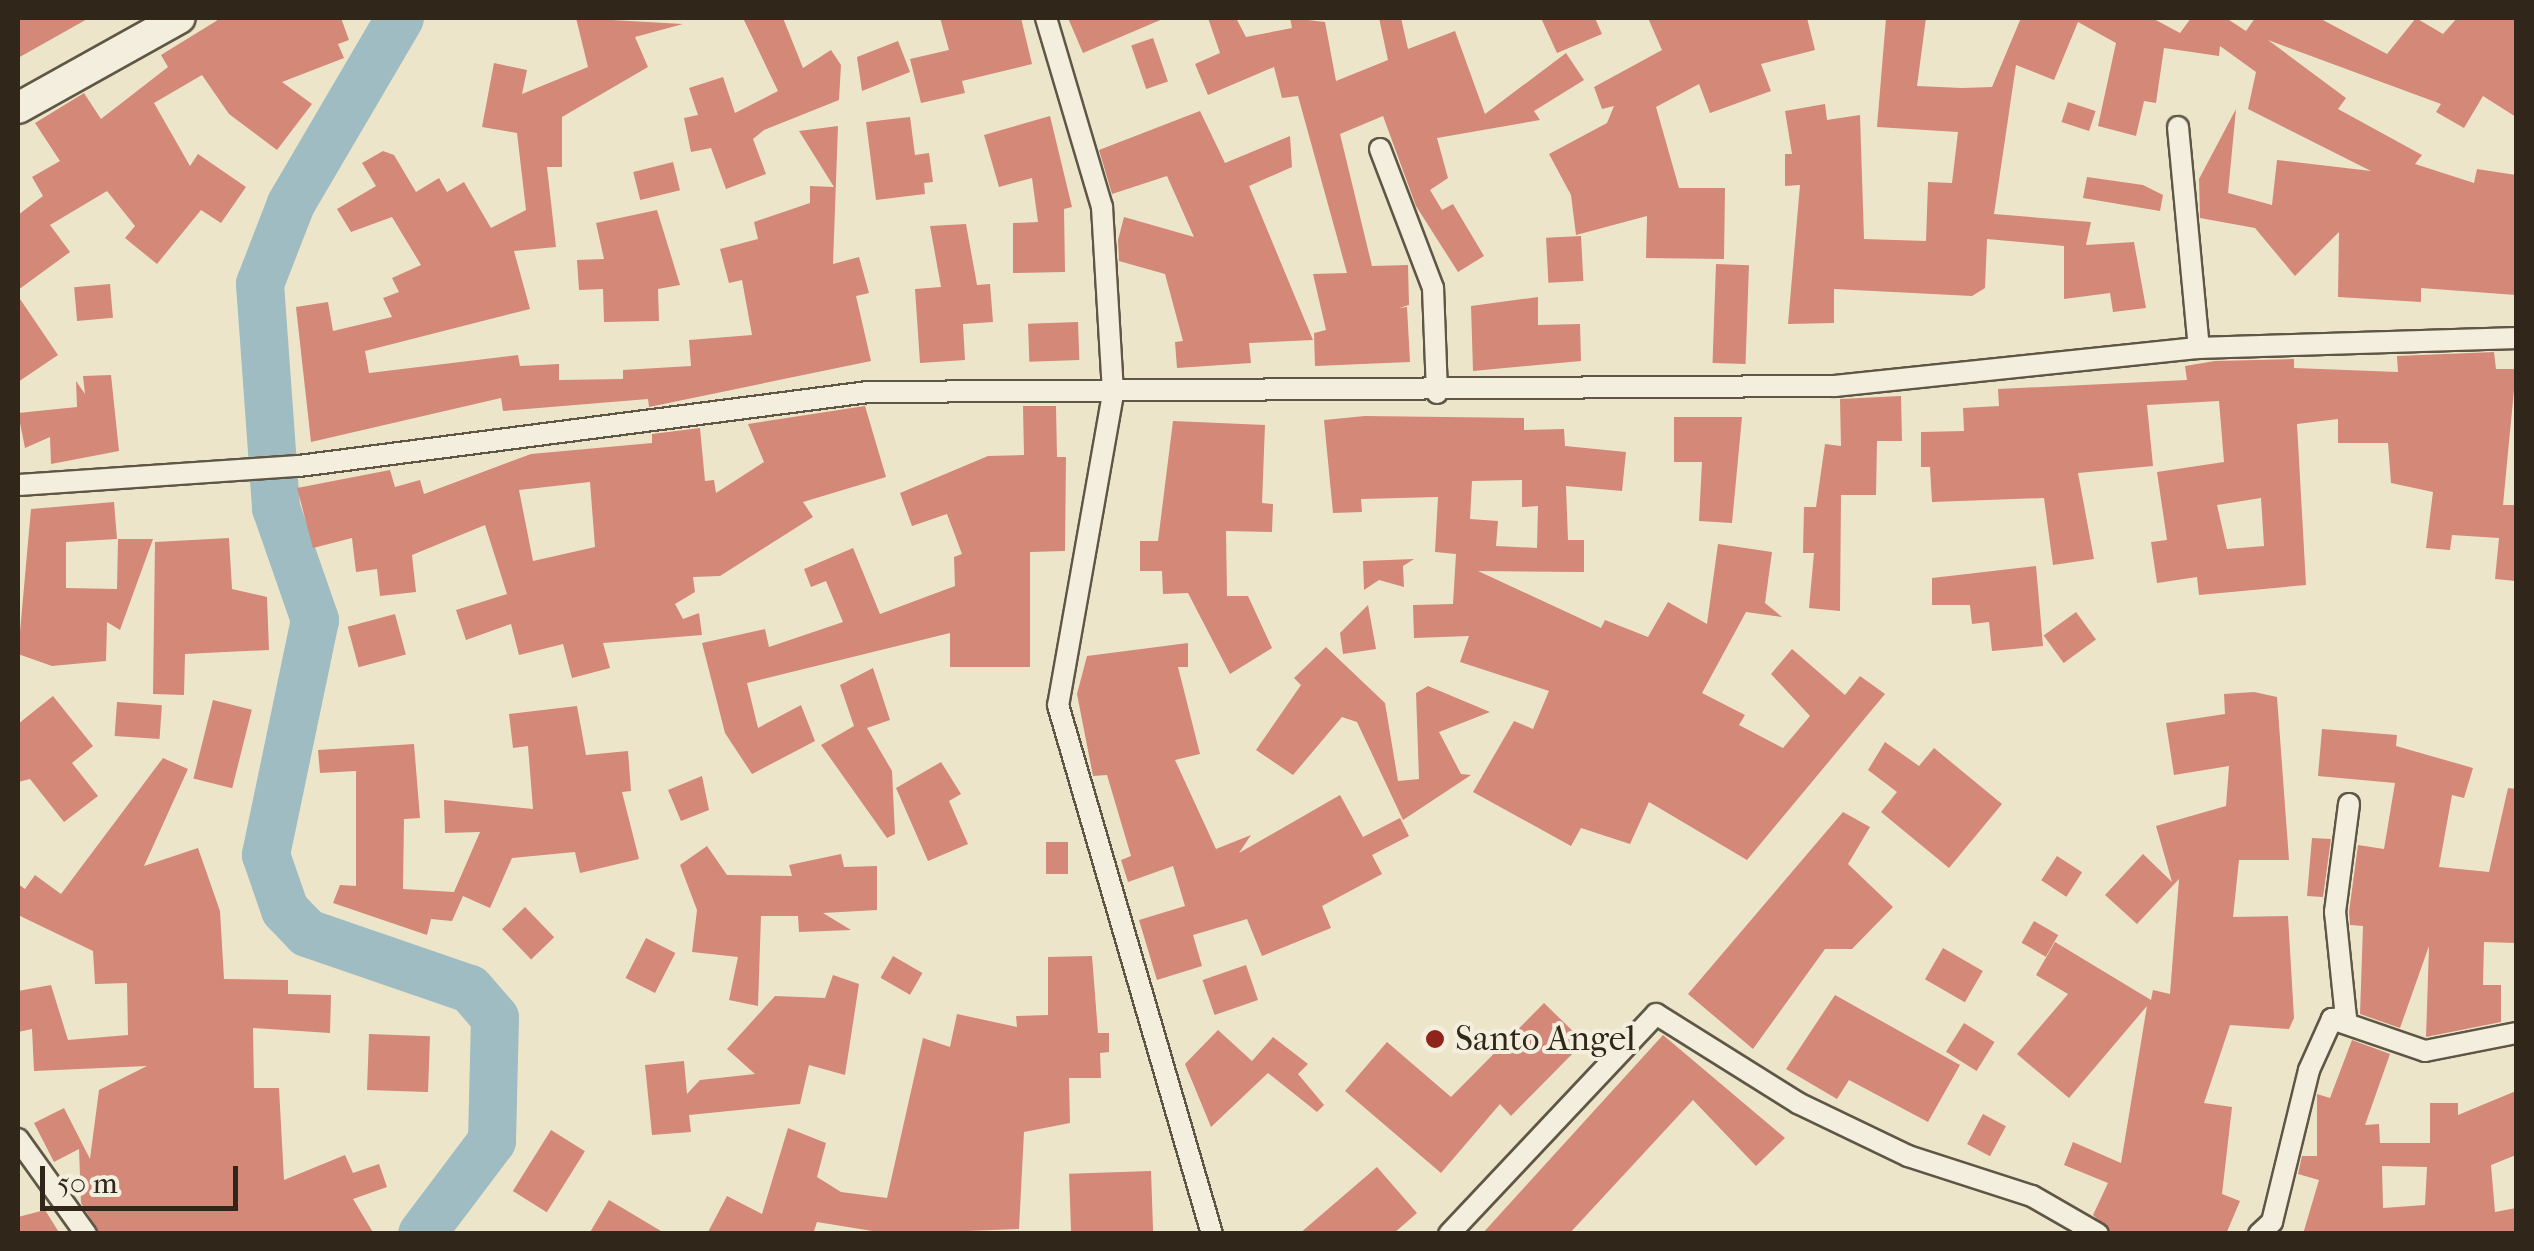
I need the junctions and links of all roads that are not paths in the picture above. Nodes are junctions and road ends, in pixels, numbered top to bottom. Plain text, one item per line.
1 (180, 18) edge
2 (1046, 18) edge
3 (18, 108) edge
4 (2178, 127) dead end
5 (1380, 149) dead end
6 (2516, 338) edge
7 (2199, 348) junction
8 (1437, 393) junction
9 (1113, 394) junction
10 (18, 485) edge
11 (2349, 804) dead end
12 (2332, 1019) junction
13 (2516, 1033) edge
14 (18, 1138) edge
15 (86, 1234) edge
16 (1212, 1234) edge
17 (1450, 1234) edge
18 (2098, 1234) edge
19 (2260, 1234) edge

1 - 3 main road
2 - 9 street
4 - 7 street
5 - 8 street
6 - 7 street
7 - 8 street
8 - 9 street
9 - 10 street
9 - 16 street
11 - 12 street
12 - 13 street
12 - 19 street
14 - 15 street
17 - 18 street

